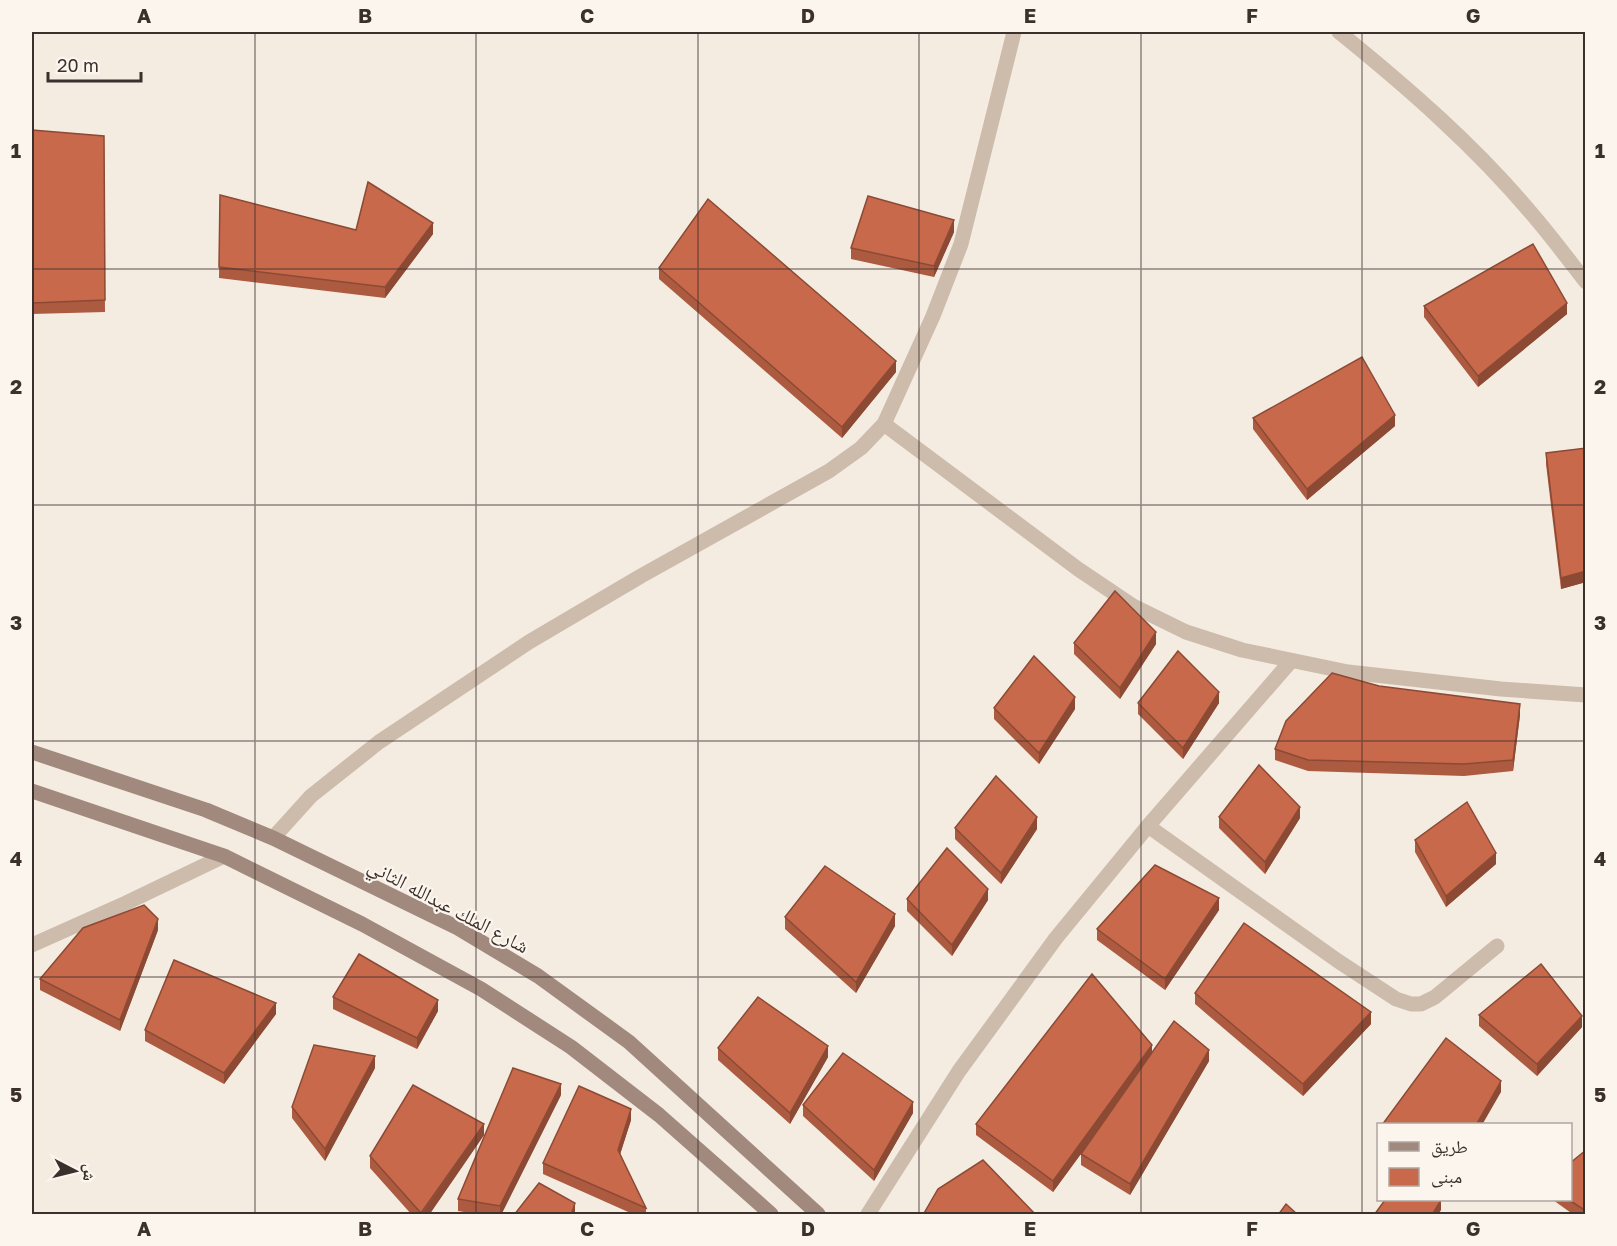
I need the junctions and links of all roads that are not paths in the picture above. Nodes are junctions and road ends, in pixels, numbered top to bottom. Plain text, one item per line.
1 (1014, 32) edge
2 (1339, 32) edge
3 (1586, 282) edge
4 (884, 424) junction
5 (1291, 661) junction
6 (1586, 695) edge
7 (32, 752) edge
8 (32, 791) edge
9 (1148, 826) junction
10 (273, 838) junction
11 (224, 856) junction
12 (32, 945) edge
13 (1497, 946) dead end
14 (771, 1215) edge
15 (818, 1215) edge
16 (868, 1215) edge

1 - 4 street
2 - 3 street
4 - 5 street
4 - 10 street
5 - 6 street
5 - 9 street
7 - 10 main road, شارع الملك عبدالله الثاني
8 - 11 main road
9 - 13 street
9 - 16 street
10 - 15 main road, شارع الملك عبدالله الثاني
11 - 12 street
11 - 14 main road

